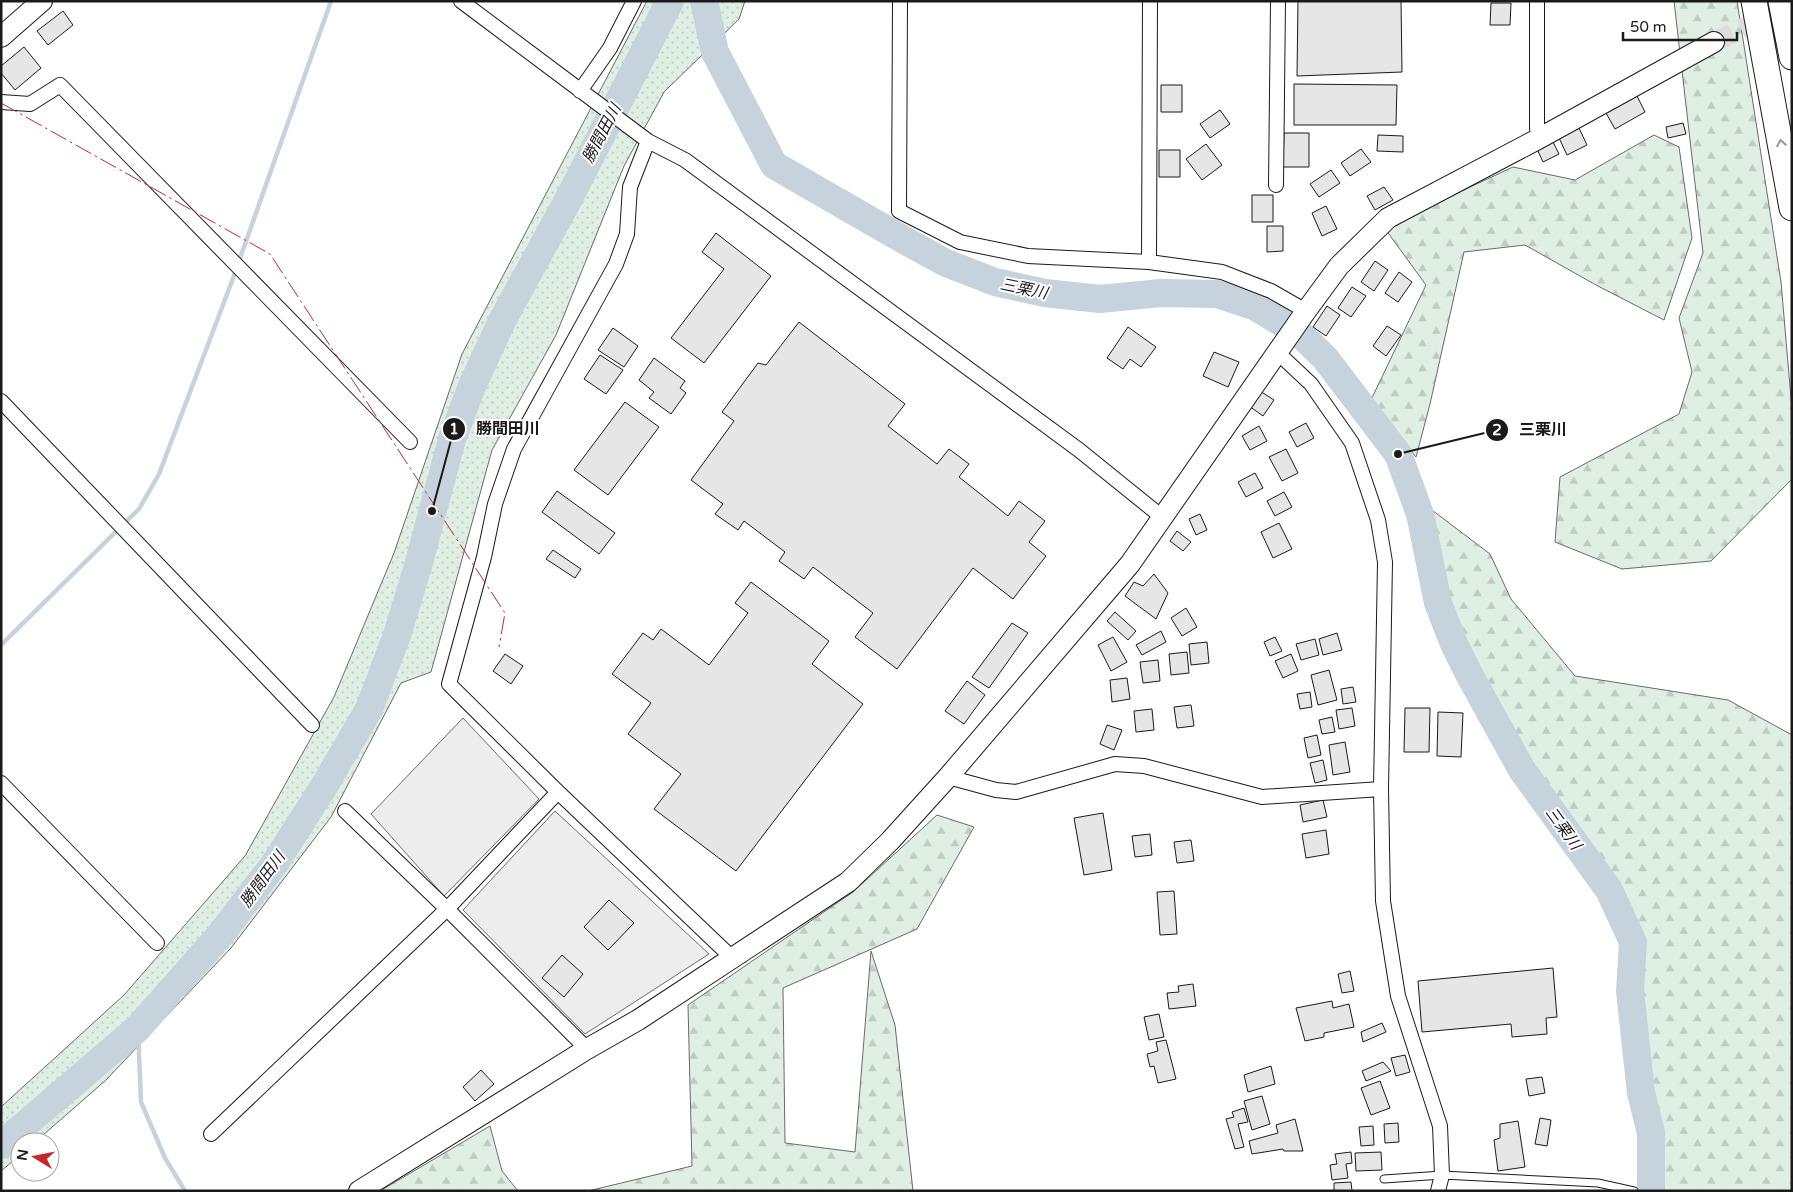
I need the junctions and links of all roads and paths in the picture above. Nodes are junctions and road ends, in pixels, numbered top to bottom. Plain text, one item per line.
1 (42, 1) edge
2 (461, 1) edge
3 (634, 1) edge
4 (900, 1) edge
5 (1150, 1) edge
6 (1278, 1) edge
7 (1537, 1) edge
8 (1754, 1) edge
9 (1781, 1) edge
10 (1, 37) edge
11 (1714, 42) tunnel mouth
12 (1792, 57) edge
13 (584, 94) junction
14 (1, 102) edge
15 (644, 138) junction
16 (1538, 139) junction
17 (1276, 185) dead end
18 (1792, 208) edge
19 (1150, 262) junction
20 (1306, 311) junction
21 (1278, 353) junction
22 (1, 401) edge
23 (410, 442) dead end
24 (1162, 517) junction
25 (312, 725) dead end
26 (948, 777) junction
27 (1, 783) edge
28 (1381, 789) junction
29 (558, 792) junction
30 (345, 811) dead end
31 (447, 909) junction
32 (157, 942) dead end
33 (732, 960) junction
34 (587, 1049) junction
35 (211, 1134) dead end
36 (1442, 1175) junction
37 (1384, 1179) dead end
38 (359, 1191) edge
39 (1438, 1191) edge
40 (1634, 1191) edge

1 - 10 street
2 - 13 street
3 - 13 street
4 - 19 street
5 - 19 street
6 - 17 street
7 - 16 street
18 -> 8 highway
9 - 12 highway
11 - 16 street
13 - 15 street
14 - 23 street
15 - 24 street
15 - 29 street
16 - 20 street
19 - 20 street
20 - 21 street
21 - 24 street
21 - 28 street
22 - 25 street
24 - 26 street
26 - 28 street
26 - 33 street
27 - 32 street
28 - 36 street
29 - 31 street
29 - 33 street
30 - 31 street
31 - 34 street
31 - 35 street
33 - 34 street
34 - 38 street
36 - 37 lane
36 - 39 street
36 - 40 lane

